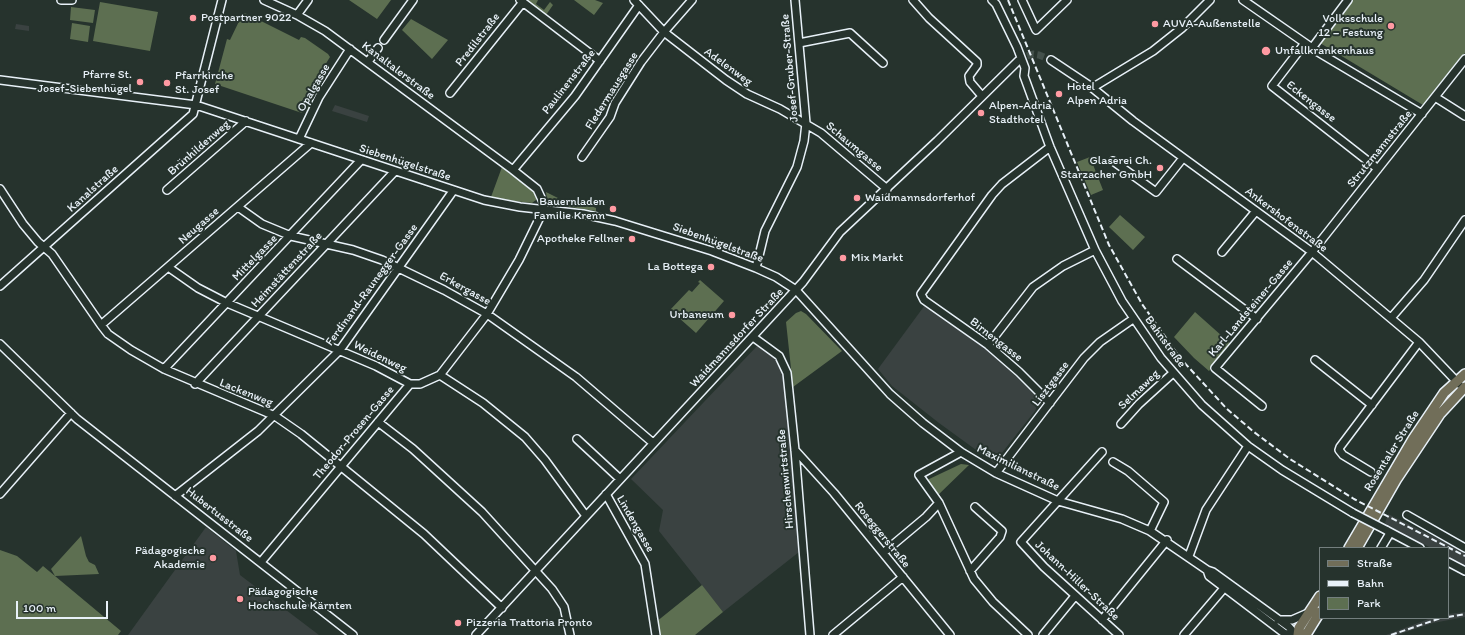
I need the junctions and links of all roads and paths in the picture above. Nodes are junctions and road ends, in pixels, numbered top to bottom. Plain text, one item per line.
1 (60, 0) edge
2 (72, 0) edge
3 (222, 0) edge
4 (264, 0) edge
5 (308, 0) edge
6 (413, 0) edge
7 (692, 0) edge
8 (795, 0) edge
9 (913, 0) edge
10 (992, 0) edge
11 (1022, 0) edge
12 (1067, 0) edge
13 (1210, 0) edge
14 (1243, 0) edge
15 (1348, 0) edge
16 (522, 1) edge
17 (637, 3) edge
18 (297, 15) junction
19 (664, 32) junction
20 (384, 40) dead end
21 (799, 43) junction
22 (1305, 43) junction
23 (378, 48) dead end
24 (1312, 48) junction
25 (350, 49) junction
26 (1051, 60) tunnel mouth
27 (1465, 60) edge
28 (600, 61) junction
29 (1018, 61) tunnel mouth
30 (368, 62) junction
31 (883, 63) dead end
32 (0, 80) edge
33 (1092, 88) junction
34 (450, 93) dead end
35 (982, 96) junction
36 (1435, 97) junction
37 (196, 105) junction
38 (1422, 114) junction
39 (1465, 116) edge
40 (246, 121) junction
41 (806, 123) junction
42 (298, 139) junction
43 (311, 143) junction
44 (1050, 146) junction
45 (582, 157) dead end
46 (1183, 158) junction
47 (361, 160) junction
48 (1114, 161) dead end
49 (1378, 169) junction
50 (513, 170) junction
51 (394, 171) junction
52 (0, 189) edge
53 (887, 189) junction
54 (167, 190) dead end
55 (453, 190) junction
56 (238, 207) junction
57 (544, 209) junction
58 (1256, 211) junction
59 (1465, 220) edge
60 (291, 236) junction
61 (326, 245) junction
62 (44, 247) junction
63 (1095, 250) junction
64 (1222, 252) dead end
65 (1312, 252) junction
66 (1177, 259) dead end
67 (168, 267) junction
68 (400, 267) junction
69 (756, 268) junction
70 (0, 286) edge
71 (796, 290) junction
72 (227, 304) junction
73 (487, 314) junction
74 (259, 317) junction
75 (1391, 318) junction
76 (1133, 319) junction
77 (1257, 319) junction
78 (101, 325) junction
79 (753, 337) junction
80 (1419, 342) junction
81 (0, 344) edge
82 (988, 345) junction
83 (340, 350) junction
84 (1315, 360) dead end
85 (164, 369) junction
86 (1173, 373) junction
87 (1465, 374) edge
88 (440, 376) junction
89 (1456, 381) junction
90 (195, 384) junction
91 (410, 384) junction
92 (1465, 388) edge
93 (1050, 403) junction
94 (1372, 405) junction
95 (1262, 406) dead end
96 (71, 413) junction
97 (275, 416) junction
98 (378, 422) junction
99 (1122, 424) dead end
100 (577, 439) dead end
101 (653, 443) junction
102 (1248, 446) junction
103 (795, 450) junction
104 (961, 452) junction
105 (1102, 452) dead end
106 (1113, 462) dead end
107 (340, 466) junction
108 (1371, 472) dead end
109 (996, 473) junction
110 (620, 479) junction
111 (0, 494) edge
112 (606, 494) junction
113 (175, 496) junction
114 (1058, 501) junction
115 (939, 503) junction
116 (975, 506) dead end
117 (1407, 515) dead end
118 (586, 516) junction
119 (1150, 531) junction
120 (1388, 531) junction
121 (1166, 540) junction
122 (1350, 547) edge
123 (1358, 547) edge
124 (1381, 547) edge
125 (1418, 547) edge
126 (1465, 548) edge
127 (883, 553) junction
128 (1189, 556) junction
129 (261, 562) junction
130 (1449, 563) edge
131 (1207, 570) junction
132 (535, 571) junction
133 (1465, 571) edge
134 (970, 572) junction
135 (903, 577) junction
136 (1225, 588) junction
137 (1075, 596) junction
138 (1319, 597) edge
139 (502, 608) junction
140 (1308, 613) junction
141 (1319, 613) edge
142 (1277, 619) junction
143 (1102, 620) junction
144 (1300, 633) edge
145 (353, 635) edge
146 (476, 635) edge
147 (570, 635) edge
148 (656, 635) edge
149 (810, 635) edge
150 (833, 635) edge
151 (950, 635) edge
152 (1028, 635) edge
153 (1043, 635) edge
154 (1119, 635) edge
155 (1184, 635) edge
156 (1291, 635) edge

1 - 2 street
3 - 37 street
4 - 18 street, Kanaltalerstraße
5 - 18 street
6 - 20 street
7 - 19 street, Fledermausgasse
8 - 21 street, Josef-Gruber-Straße
9 - 35 street
10 - 44 street, Bahnstraße
11 - 12 street
13 - 33 street
14 - 22 street
15 - 24 street
16 - 28 street
16 - 34 street, Predilstraße
17 - 19 street, Adelenweg
17 - 28 street, Paulinenstraße
18 - 25 street, Kanaltalerstraße
19 - 41 street, Adelenweg
19 - 45 street, Fledermausgasse
21 - 31 street
21 - 41 street, Josef-Gruber-Straße
22 - 24 street
22 - 49 street, Eckengasse
23 - 30 street
24 - 38 street
25 - 30 street, Kanaltalerstraße
25 - 42 street, Opalgasse
26 - 33 street
27 - 36 street, Strutzmannstraße
28 - 50 street, Paulinenstraße
29 - 35 street, Waidmannsdorfer Straße
30 - 50 street, Kanaltalerstraße
32 - 37 street, Siebenhügelstraße
33 - 46 street, Ankershofenstraße
35 - 53 street, Waidmannsdorfer Straße
36 - 38 street, Strutzmannstraße
36 - 39 street
37 - 40 street, Siebenhügelstraße
37 - 62 street, Kanalstraße
38 - 49 street, Strutzmannstraße
40 - 42 street, Siebenhügelstraße
40 - 54 street, Brünhildenweg
41 - 53 street, Schaumgasse
41 - 69 street, Josef-Gruber-Straße
42 - 43 street, Siebenhügelstraße
43 - 47 street, Siebenhügelstraße
43 - 56 street, Neugasse
44 - 63 street, Bahnstraße
44 - 82 street, Birnengasse
46 - 48 street
46 - 58 street, Ankershofenstraße
47 - 51 street, Siebenhügelstraße
47 - 60 street, Mittelgasse
49 - 65 street, Strutzmannstraße
50 - 57 street, Kanaltalerstraße
51 - 55 street, Siebenhügelstraße
51 - 61 street, Heimstättenstraße
52 - 62 street, Lackenweg
53 - 71 street, Waidmannsdorfer Straße
55 - 57 street, Siebenhügelstraße
55 - 68 street, Ferdinand-Raunegger-Gasse
56 - 60 street, Erkergasse
56 - 67 street, Neugasse
57 - 69 street, Siebenhügelstraße
57 - 73 street
58 - 64 street
58 - 65 street, Ankershofenstraße
59 - 75 street
60 - 61 street, Erkergasse
60 - 72 street, Mittelgasse
61 - 68 street, Erkergasse
61 - 74 street, Heimstättenstraße
62 - 70 street, Kanalstraße
62 - 78 street, Lackenweg
63 - 76 street, Bahnstraße
63 - 82 street
65 - 75 street, Ankershofenstraße
65 - 77 street, Karl-Landsteiner-Gasse
66 - 77 street
67 - 72 street, Weidenweg
67 - 78 street, Neugasse
68 - 73 street, Erkergasse
68 - 83 street, Ferdinand-Raunegger-Gasse
69 - 71 street, Siebenhügelstraße
71 - 79 street, Waidmannsdorfer Straße
71 - 104 street, Maximilianstraße
72 - 74 street, Weidenweg
72 - 85 street, Mittelgasse
73 - 88 street
73 - 101 street, Erkergasse
74 - 83 street, Weidenweg
74 - 90 street, Heimstättenstraße
75 - 80 street, Ankershofenstraße
76 - 86 street, Bahnstraße
76 - 93 street, Lisztgasse
77 - 95 street, Karl-Landsteiner-Gasse
78 - 85 street, Lackenweg
79 - 101 street, Waidmannsdorfer Straße
79 - 103 street, Hirschenwirtstraße
80 - 89 street, Ankershofenstraße
80 - 94 street
81 - 96 street, Hubertusstraße
82 - 93 street, Birnengasse
83 - 91 street, Weidenweg
83 - 97 street, Ferdinand-Raunegger-Gasse
84 - 94 street
85 - 90 street, Lackenweg
86 - 99 street, Selmaweg
86 - 102 street, Bahnstraße
87 - 89 main road, Rosentaler Straße
88 - 91 street, Theodor-Prosen-Gasse
88 - 118 street
89 - 92 street, Ankershofenstraße
89 - 122 main road, Rosentaler Straße
90 - 97 street, Lackenweg
91 - 98 street, Theodor-Prosen-Gasse
92 - 123 main road, Rosentaler Straße
93 - 109 street, Lisztgasse
94 - 108 street
96 - 111 street
96 - 113 street, Hubertusstraße
97 - 107 street, Lackenweg
97 - 113 street, Ferdinand-Raunegger-Gasse
98 - 107 street, Theodor-Prosen-Gasse
98 - 132 street
100 - 110 street
101 - 110 street, Waidmannsdorfer Straße
102 - 120 street, Bahnstraße, bridge
102 - 128 street
103 - 127 street, Roseggerstraße
103 - 149 street, Hirschenwirtstraße
104 - 109 street, Maximilianstraße
104 - 115 street
105 - 114 street
106 - 119 street
107 - 129 street, Theodor-Prosen-Gasse
107 - 139 street, Lackenweg
109 - 114 street, Maximilianstraße
110 - 112 street, Waidmannsdorfer Straße
112 - 118 street, Waidmannsdorfer Straße
112 - 148 street, Lindengasse
113 - 129 street, Hubertusstraße
114 - 119 street, Maximilianstraße
114 - 137 street, Johann-Hiller-Straße
115 - 127 street
115 - 134 street
116 - 134 street
117 - 126 street
118 - 132 street, Waidmannsdorfer Straße
119 - 121 street, Maximilianstraße
120 - 124 street
120 - 125 street, Bahnstraße
121 - 128 street, Maximilianstraße
121 - 143 street
127 - 135 street, Roseggerstraße
128 - 131 street, Maximilianstraße
129 - 145 street, Hubertusstraße
130 - 133 street
131 - 136 street, Maximilianstraße
131 - 142 street, Maximilianstraße
132 - 139 street, Waidmannsdorfer Straße
132 - 147 street
134 - 152 street
135 - 150 street
135 - 151 street, Roseggerstraße
136 - 155 street
136 - 156 street, Maximilianstraße
137 - 143 street, Johann-Hiller-Straße
137 - 153 street
138 - 140 main road
139 - 146 street, Waidmannsdorfer Straße
140 - 142 street
140 - 144 main road
141 - 144 main road
142 - 144 street, Maximilianstraße
143 - 154 street, Johann-Hiller-Straße

